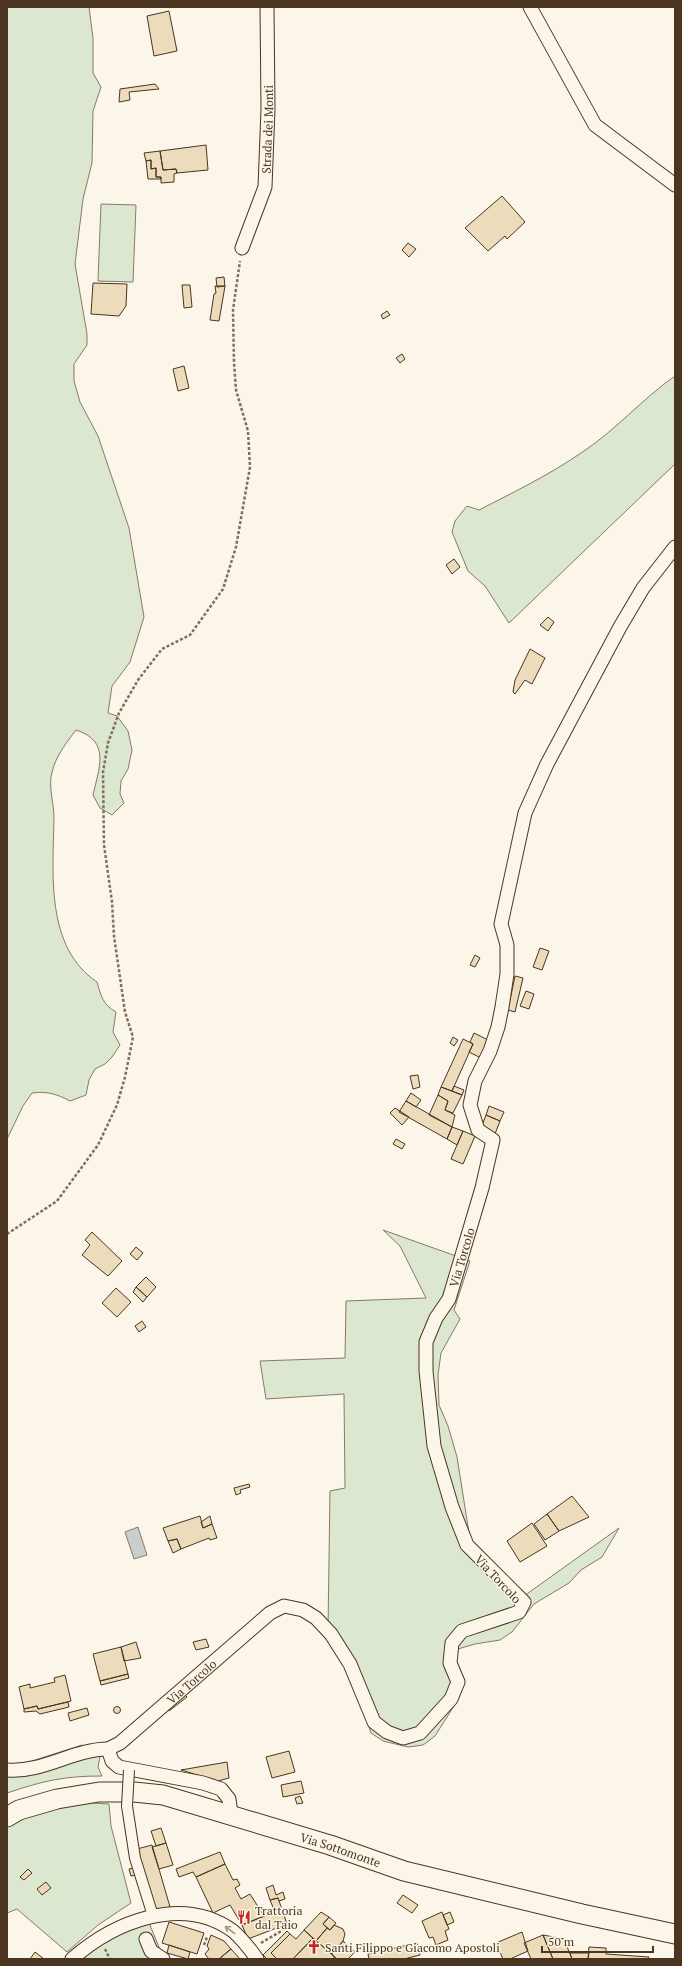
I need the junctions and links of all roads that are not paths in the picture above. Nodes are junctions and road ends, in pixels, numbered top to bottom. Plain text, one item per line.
1 (267, 7) edge
2 (530, 7) edge
3 (675, 185) edge
4 (242, 248) road end
5 (675, 546) edge
6 (108, 1749) junction
7 (7, 1770) edge
8 (129, 1770) junction
9 (231, 1814) junction
10 (7, 1817) edge
11 (153, 1916) junction
12 (675, 1934) edge
13 (146, 1939) dead end
14 (253, 1954) edge
15 (72, 1959) edge
16 (163, 1959) edge

1 - 4 street, Strada dei Monti
2 - 3 street
5 - 6 street, Via Torcolo
6 - 7 street, Via Torcolo
6 - 8 street
8 - 9 street
8 - 11 street, bridge
9 - 10 main road, Via Sottomonte
9 - 12 main road, Via Sottomonte
14 -> 11 street
11 - 15 street
13 - 16 street

